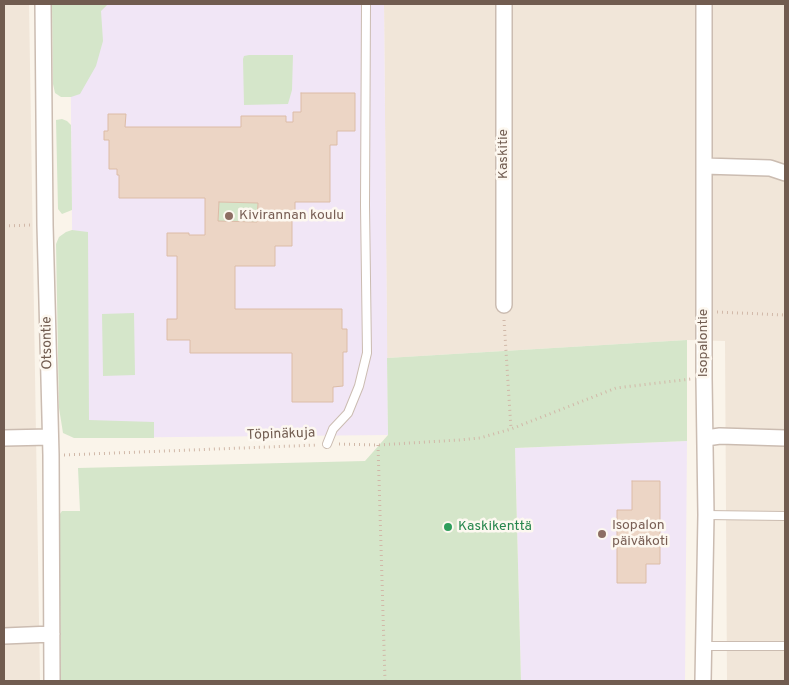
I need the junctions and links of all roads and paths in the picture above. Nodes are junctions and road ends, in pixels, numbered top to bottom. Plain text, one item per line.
1 (43, 4) edge
2 (366, 4) edge
3 (504, 4) edge
4 (704, 4) edge
5 (704, 166) junction
6 (785, 173) edge
7 (45, 225) junction
8 (4, 226) edge
9 (504, 305) joint
10 (704, 312) junction
11 (785, 314) edge
12 (704, 379) junction
13 (511, 429) junction
14 (4, 438) edge
15 (50, 438) junction
16 (706, 438) junction
17 (785, 438) edge
18 (327, 444) junction
19 (378, 445) junction
20 (51, 455) junction
21 (706, 516) junction
22 (785, 516) edge
23 (52, 634) junction
24 (4, 636) edge
25 (703, 646) junction
26 (785, 646) edge
27 (52, 681) edge
28 (385, 681) edge
29 (703, 681) edge

1 - 7 street, Otsontie
2 - 18 lane
3 - 9 street, Kaskitie
4 - 5 street, Isopalontie
5 - 6 street
5 - 10 street, Isopalontie
7 - 8 path
7 - 15 street, Otsontie
9 - 13 path
10 - 11 path
10 - 12 street, Isopalontie
12 - 13 path, Töpinäkuja
12 - 16 street, Isopalontie
13 - 19 path, Töpinäkuja
14 - 15 street
15 - 20 street, Otsontie
16 - 17 street
16 - 21 street, Isopalontie
18 - 19 path, Töpinäkuja
18 - 20 path, Töpinäkuja
19 - 28 path
20 - 23 street, Otsontie
21 - 22 lane
21 - 25 street, Isopalontie
23 - 24 street
23 - 27 street, Otsontie
25 - 26 lane
25 - 29 street, Isopalontie

